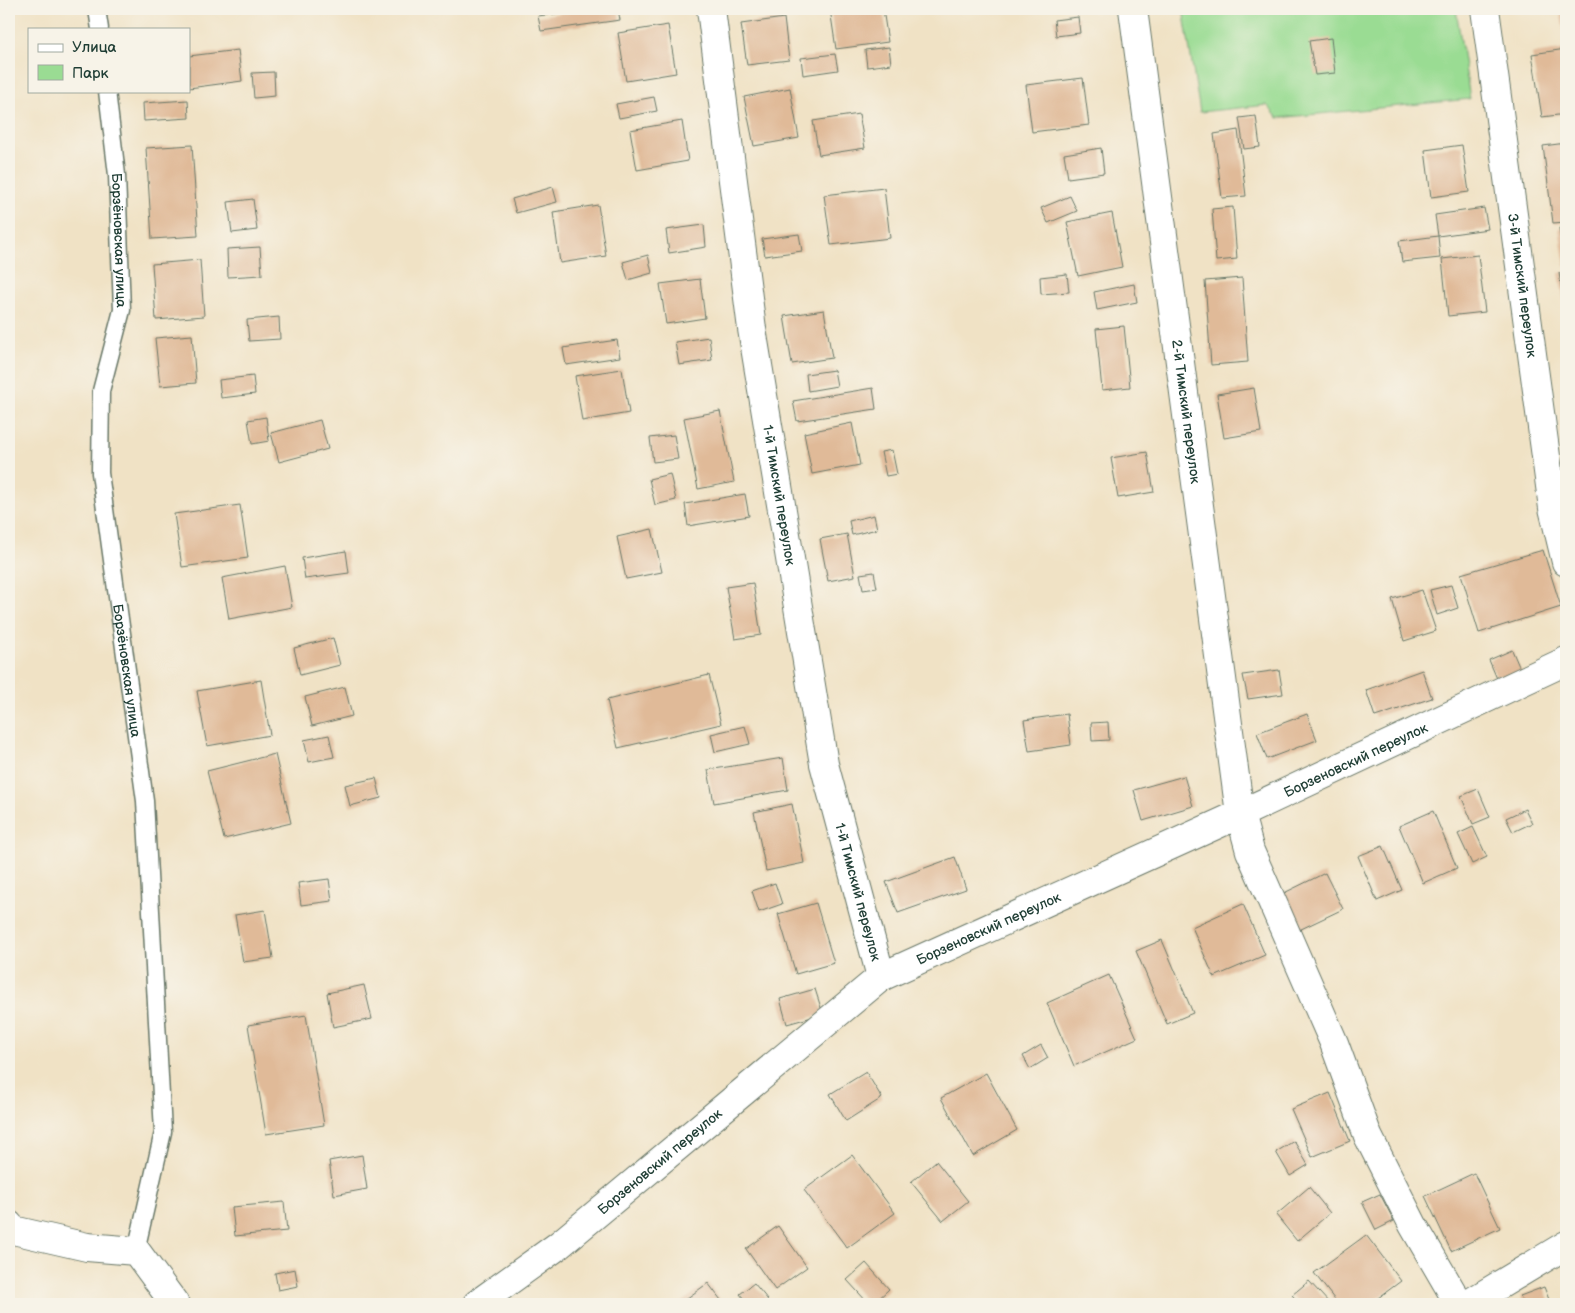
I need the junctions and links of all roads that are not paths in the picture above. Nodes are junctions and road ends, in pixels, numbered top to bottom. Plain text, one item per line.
1 (97, 9) edge
2 (711, 9) edge
3 (1133, 9) edge
4 (1485, 9) edge
5 (100, 28) edge
6 (107, 92) edge
7 (1566, 562) edge
8 (1566, 661) edge
9 (1240, 814) junction
10 (881, 977) junction
11 (9, 1225) edge
12 (1566, 1245) edge
13 (136, 1252) junction
14 (175, 1304) edge
15 (477, 1304) edge
16 (1459, 1304) edge
17 (1468, 1304) edge

1 - 5 lane
2 - 10 street, 1-й Тимский переулок
3 - 9 street, 2-й Тимский переулок
4 - 7 street, 3-й Тимский переулок
6 - 13 lane, Борзёновская улица
8 - 9 street, Борзеновский переулок
9 - 10 street, Борзеновский переулок
9 - 16 street, 2-й Тимский переулок
10 - 15 street, Борзеновский переулок
11 - 13 street
12 - 17 street
13 - 14 street

